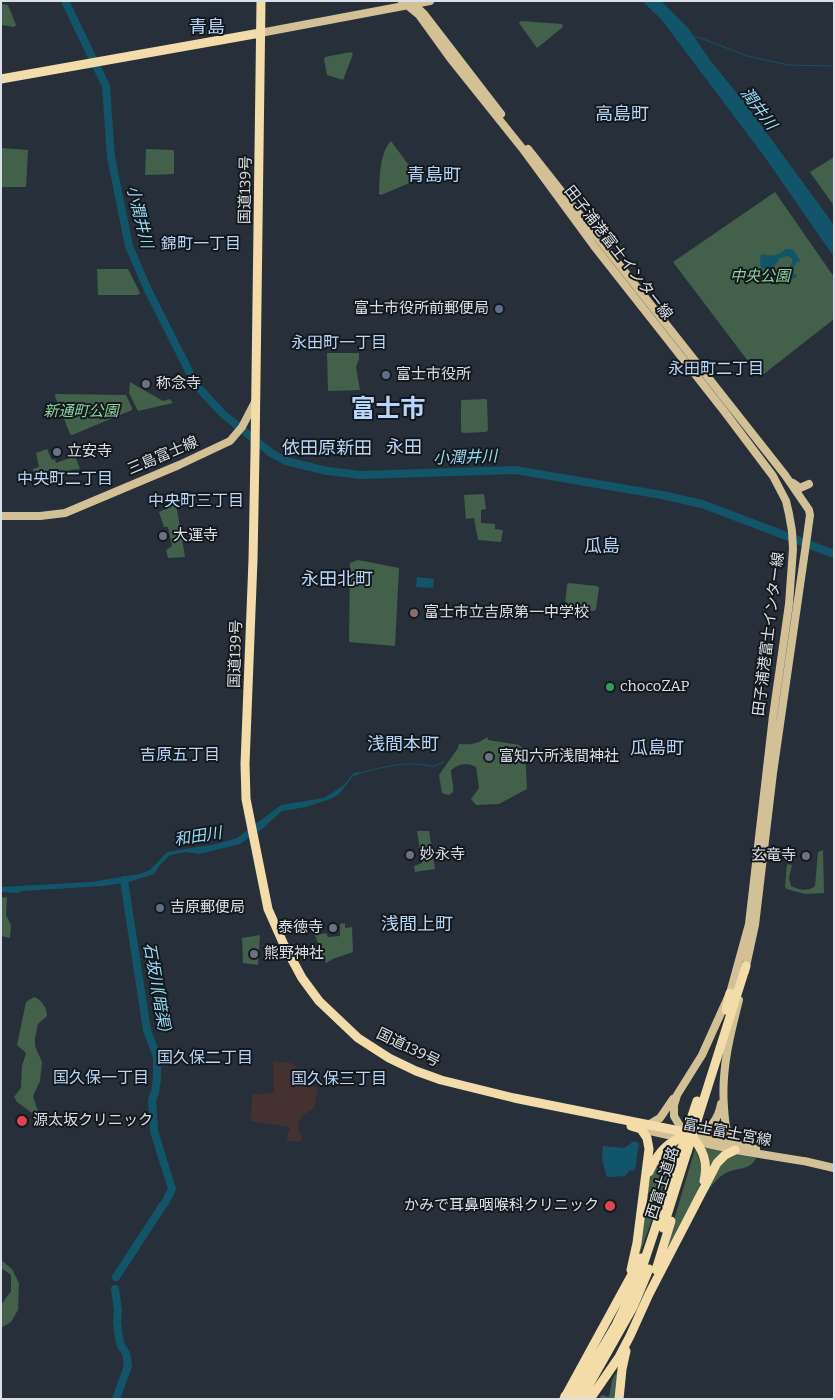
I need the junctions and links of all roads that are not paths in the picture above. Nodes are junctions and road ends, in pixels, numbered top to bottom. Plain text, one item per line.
1 (261, 1) edge
2 (430, 1) edge
3 (408, 3) edge
4 (260, 33) junction
5 (1, 79) edge
6 (256, 400) junction
7 (785, 475) junction
8 (809, 484) dead end
9 (1, 516) edge
10 (746, 966) junction
11 (730, 993) junction
12 (722, 1089) junction
13 (677, 1095) junction
14 (551, 1106) junction
15 (693, 1123) junction
16 (650, 1124) junction
17 (641, 1129) junction
18 (689, 1136) junction
19 (735, 1146) junction
20 (679, 1168) junction
21 (834, 1168) edge
22 (646, 1180) junction
23 (700, 1194) junction
24 (625, 1289) junction
25 (648, 1294) junction
26 (630, 1336) junction
27 (569, 1398) edge
28 (581, 1399) edge
29 (590, 1399) edge
30 (619, 1399) edge

1 - 4 highway, 国道139号
2 - 3 main road
3 - 4 main road
3 - 7 main road, 田子浦港富士インター線
3 - 11 main road, 田子浦港富士インター線
4 - 5 highway
4 - 6 highway, 国道139号
6 - 9 main road, 三島富士線
6 - 14 highway, 国道139号
7 - 8 main road
7 - 10 main road, 田子浦港富士インター線
10 - 12 main road, 田子浦港富士インター線
10 - 15 highway, 西富士道路
11 - 13 main road, 田子浦港富士インター線
11 - 15 highway, 西富士道路
12 - 18 main road
12 - 19 main road
13 - 16 main road
13 - 18 main road, 田子浦港富士インター線
14 - 16 highway, 国道139号
14 - 17 highway, 国道139号
15 - 20 highway, 西富士道路, bridge
16 - 18 highway, 国道139号
17 - 18 main road, 富士富士宮線
17 - 22 highway
18 - 19 main road, 富士富士宮線
18 - 22 highway
18 - 23 highway
19 - 21 main road, 富士富士宮線
19 - 23 highway
20 - 24 highway
20 - 25 highway
20 - 27 highway, 西富士道路
20 - 28 highway, 西富士道路
22 - 24 highway
23 - 25 highway
24 - 27 highway
25 - 26 highway
26 - 29 highway
26 - 30 highway

